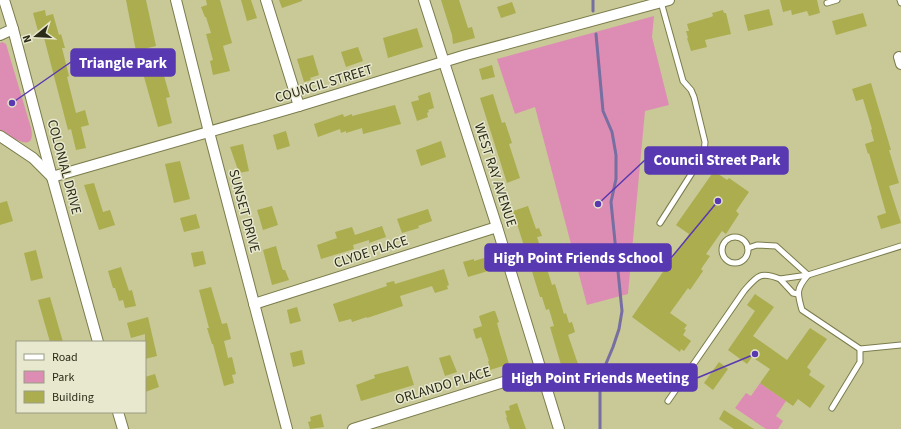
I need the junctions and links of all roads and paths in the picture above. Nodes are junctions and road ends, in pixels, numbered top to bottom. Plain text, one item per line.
1 (4, 0) edge
2 (176, 0) edge
3 (266, 0) edge
4 (424, 0) edge
5 (837, 0) edge
6 (665, 1) edge
7 (828, 3) dead end
8 (638, 4) edge
9 (13, 29) junction
10 (0, 35) edge
11 (444, 62) junction
12 (299, 106) junction
13 (209, 132) junction
14 (0, 136) edge
15 (52, 177) junction
16 (660, 223) dead end
17 (497, 227) junction
18 (901, 246) edge
19 (748, 248) junction
20 (808, 275) junction
21 (780, 279) junction
22 (798, 294) junction
23 (254, 304) junction
24 (98, 341) edge
25 (901, 345) edge
26 (860, 349) junction
27 (542, 370) junction
28 (668, 401) dead end
29 (832, 408) dead end
30 (118, 413) edge
31 (123, 429) edge
32 (287, 429) edge
33 (353, 429) edge
34 (559, 429) edge

1 - 9 street, COLONIAL DRIVE
2 - 13 street, SUNSET DRIVE
3 - 12 street
4 - 11 street, WEST RAY AVENUE
5 - 7 lane
6 - 8 street, COUNCIL STREET
6 - 16 lane
8 - 11 street, COUNCIL STREET
9 - 10 street
9 - 15 street, COLONIAL DRIVE
11 - 12 street, COUNCIL STREET
11 - 17 street, WEST RAY AVENUE
12 - 13 street, COUNCIL STREET
13 - 15 street, COUNCIL STREET
13 - 23 street, SUNSET DRIVE
14 - 15 street
15 - 24 street, COLONIAL DRIVE
17 - 23 street, CLYDE PLACE
17 - 27 street, WEST RAY AVENUE
18 - 20 lane
19 - 19 lane
19 - 20 lane
20 - 21 lane
20 - 22 lane
21 - 22 lane
21 - 28 lane
22 - 26 lane
23 - 32 street, SUNSET DRIVE
25 - 26 lane
26 - 29 lane
27 - 33 street, ORLANDO PLACE
27 - 34 street, WEST RAY AVENUE
30 - 31 street

